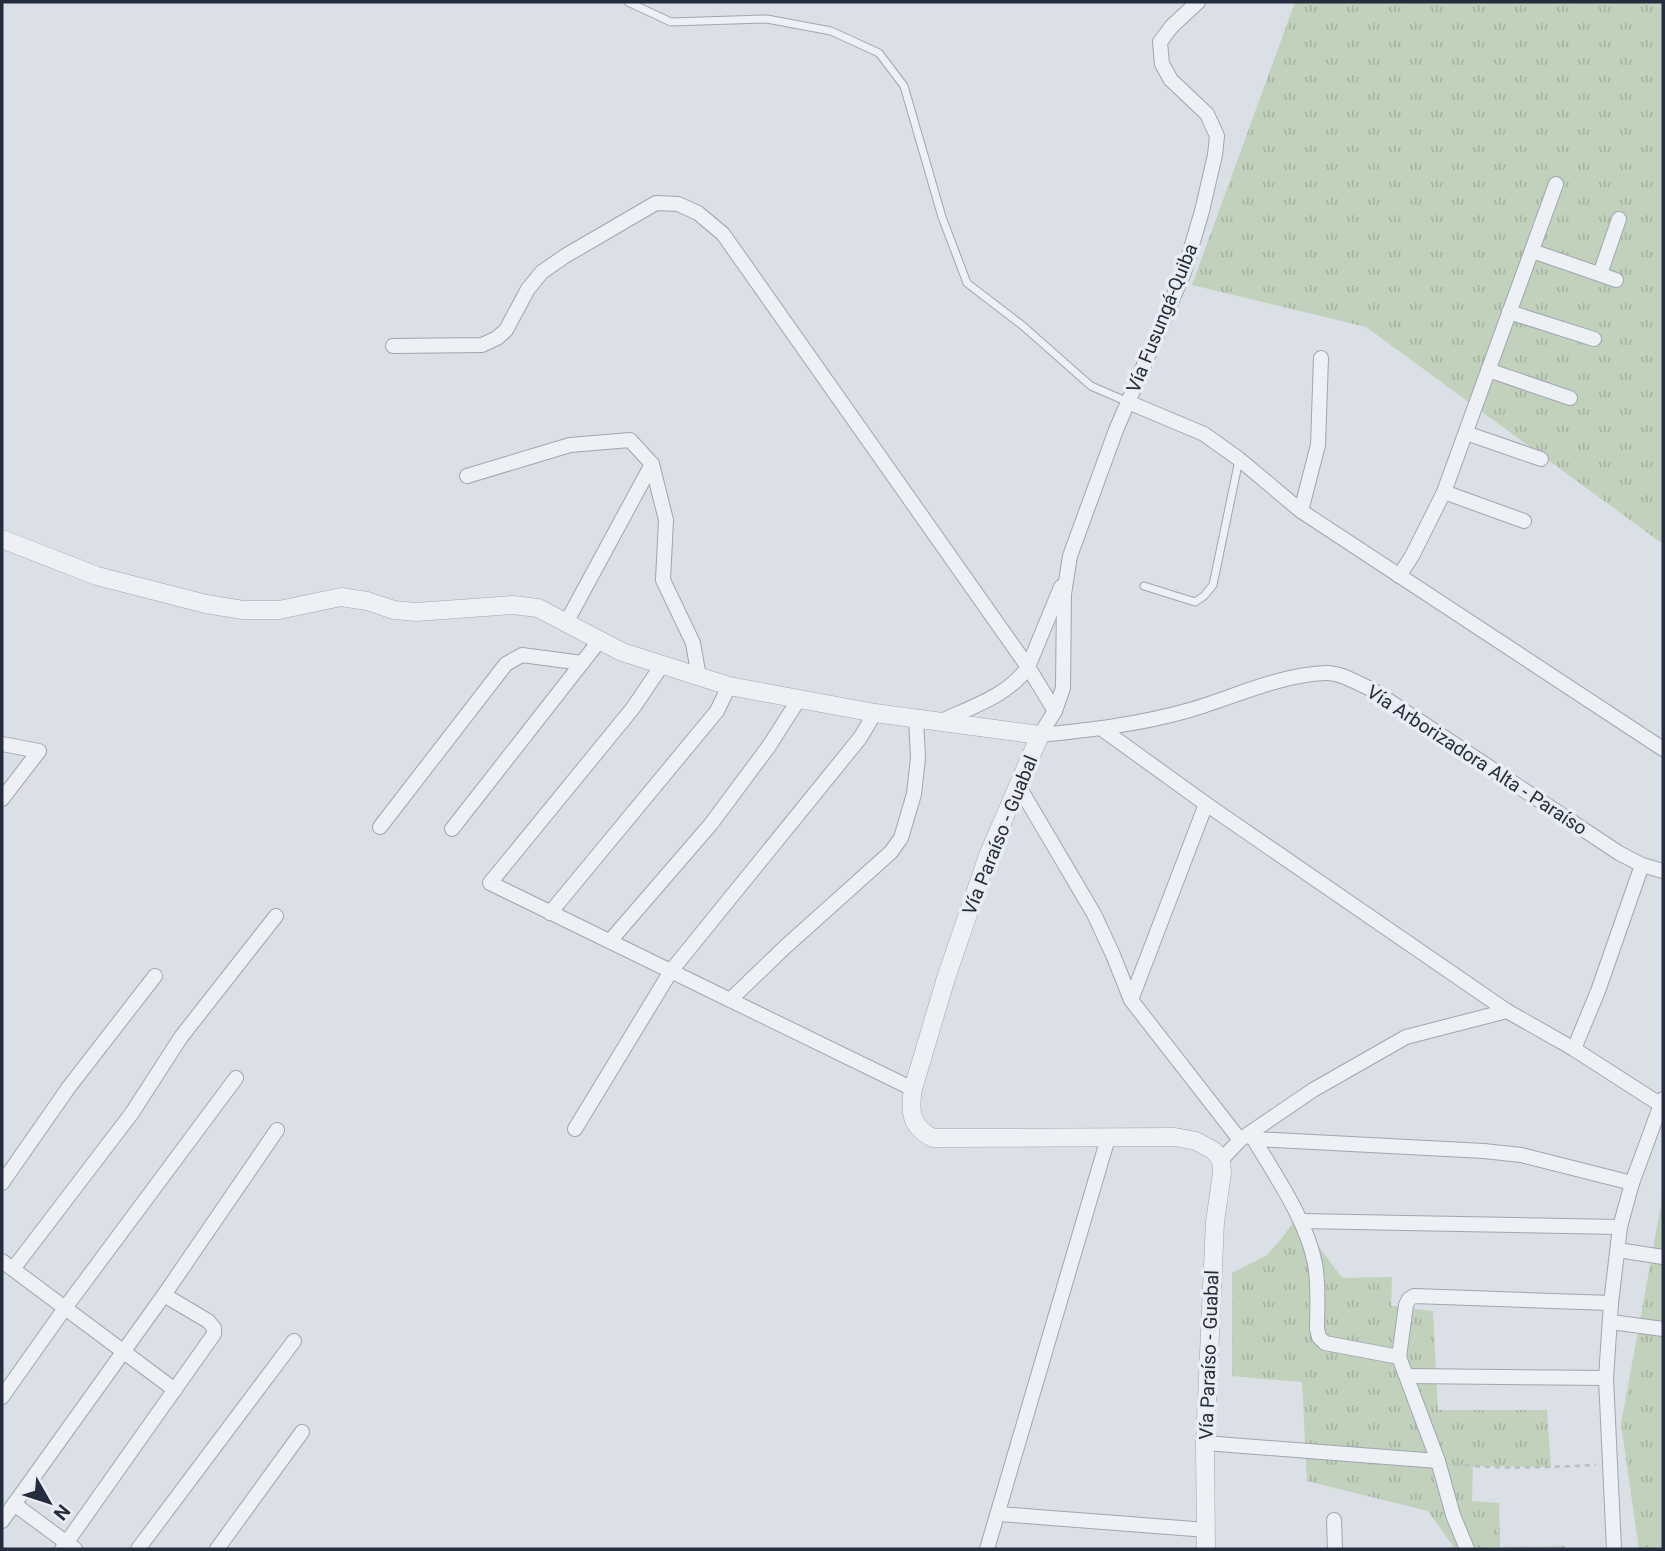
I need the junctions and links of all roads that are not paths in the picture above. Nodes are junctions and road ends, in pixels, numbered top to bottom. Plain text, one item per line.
1 (628, 2) edge
2 (1198, 2) edge
3 (1556, 184) dead end
4 (1619, 219) dead end
5 (1532, 251) junction
6 (1600, 274) junction
7 (1616, 280) dead end
8 (1510, 312) junction
9 (1594, 339) dead end
10 (393, 346) dead end
11 (1321, 358) dead end
12 (1488, 370) junction
13 (1570, 398) dead end
14 (1128, 402) junction
15 (1466, 433) junction
16 (1239, 459) junction
17 (1541, 459) dead end
18 (652, 464) junction
19 (467, 476) dead end
20 (1444, 492) junction
21 (1301, 512) junction
22 (1524, 521) dead end
23 (3, 543) edge
24 (1066, 576) junction
25 (1399, 576) junction
26 (1144, 586) dead end
27 (566, 623) junction
28 (600, 640) junction
29 (582, 663) junction
30 (662, 665) junction
31 (1028, 667) junction
32 (699, 677) junction
33 (729, 686) junction
34 (799, 699) junction
35 (1055, 710) junction
36 (875, 713) junction
37 (916, 719) junction
38 (939, 722) junction
39 (1102, 729) junction
40 (1040, 735) junction
41 (2, 744) edge
42 (1663, 750) edge
43 (1018, 785) junction
44 (2, 799) edge
45 (1206, 804) junction
46 (380, 827) dead end
47 (452, 829) dead end
48 (1642, 865) junction
49 (1663, 871) edge
50 (550, 912) junction
51 (276, 916) dead end
52 (610, 941) junction
53 (671, 971) junction
54 (155, 976) dead end
55 (730, 1000) junction
56 (1131, 1000) junction
57 (1507, 1012) junction
58 (1574, 1049) junction
59 (236, 1078) dead end
60 (913, 1089) junction
61 (1662, 1102) edge
62 (575, 1129) dead end
63 (276, 1130) dead end
64 (1248, 1137) junction
65 (1108, 1138) junction
66 (1221, 1160) junction
67 (2, 1183) edge
68 (1632, 1183) junction
69 (1301, 1221) junction
70 (1620, 1227) junction
71 (1618, 1250) junction
72 (1663, 1256) edge
73 (8, 1265) edge
74 (164, 1295) junction
75 (1611, 1303) junction
76 (65, 1308) junction
77 (1611, 1322) junction
78 (1663, 1329) edge
79 (293, 1341) dead end
80 (123, 1352) junction
81 (1399, 1357) junction
82 (1407, 1376) junction
83 (1606, 1378) junction
84 (175, 1390) junction
85 (2, 1396) edge
86 (302, 1432) dead end
87 (1205, 1443) junction
88 (1438, 1461) junction
89 (14, 1504) junction
90 (999, 1514) junction
91 (1334, 1520) dead end
92 (2, 1521) edge
93 (1207, 1530) junction
94 (68, 1547) edge
95 (138, 1549) edge
96 (217, 1549) edge
97 (987, 1549) edge
98 (1206, 1549) edge
99 (1335, 1549) edge
100 (1467, 1549) edge
101 (1614, 1549) edge

1 - 14 lane
2 - 14 street, Vía Fusungá-Quiba
3 - 5 street
4 - 6 street
5 - 6 street
5 - 8 street
6 - 7 street
8 - 9 street
8 - 12 street
10 - 31 street
11 - 21 street
12 - 13 street
12 - 15 street
14 - 16 street
14 - 24 street, Vía Fusungá-Quiba
15 - 17 street
15 - 20 street
16 - 21 street
16 - 26 lane
18 - 19 street
18 - 27 street
18 - 32 street
20 - 22 street
20 - 25 street
21 - 25 street
23 - 27 street, Vía Paraíso - Guabal
24 - 31 street
24 - 35 street
25 - 42 street
27 - 28 street, Vía Paraíso - Guabal
28 - 29 street
28 - 30 street, Vía Paraíso - Guabal
29 - 46 street
29 - 47 street
30 - 32 street, Vía Paraíso - Guabal
30 - 50 street
31 - 35 street
31 - 38 street
32 - 33 street, Vía Paraíso - Guabal
33 - 34 street, Vía Paraíso - Guabal
33 - 50 street
34 - 36 street, Vía Paraíso - Guabal
34 - 52 street
35 - 40 street
36 - 37 street, Vía Paraíso - Guabal
36 - 53 street
37 - 38 street, Vía Paraíso - Guabal
37 - 55 street
38 - 40 street, Vía Paraíso - Guabal
39 - 40 street, Vía Arborizadora Alta - Paraíso
39 - 45 street
39 - 48 street, Vía Arborizadora Alta - Paraíso
40 - 43 street, Vía Paraíso - Guabal
41 - 44 street
43 - 56 street
43 - 60 street, Vía Paraíso - Guabal
45 - 56 street
45 - 57 street
48 - 49 street, Vía Arborizadora Alta - Paraíso
48 - 58 street
50 - 52 street
51 - 73 street
52 - 53 street
53 - 55 street
53 - 62 street
54 - 67 street
55 - 60 street
56 - 64 street
57 - 58 street
57 - 64 street
58 - 61 street
59 - 76 street
60 - 65 street, Vía Paraíso - Guabal
61 - 68 street
63 - 74 street
64 - 66 street
64 - 68 street
64 - 69 street
65 - 66 street, Vía Paraíso - Guabal
65 - 90 street
66 - 87 street, Vía Paraíso - Guabal
68 - 70 street
69 - 70 street
69 - 81 street
70 - 71 street
71 - 72 street
71 - 75 street
73 - 76 street
74 - 80 street
74 - 84 street
75 - 77 street
75 - 81 street
76 - 80 street
76 - 85 street
77 - 78 street
77 - 83 street
79 - 95 street
80 - 84 street
80 - 89 street
81 - 82 street
82 - 83 street
82 - 88 street
83 - 101 street
84 - 94 street
86 - 96 street
87 - 88 street
87 - 93 street, Vía Paraíso - Guabal
88 - 100 street
89 - 92 street
89 - 94 street
90 - 93 street
90 - 97 street
91 - 99 street
93 - 98 street, Vía Paraíso - Guabal

